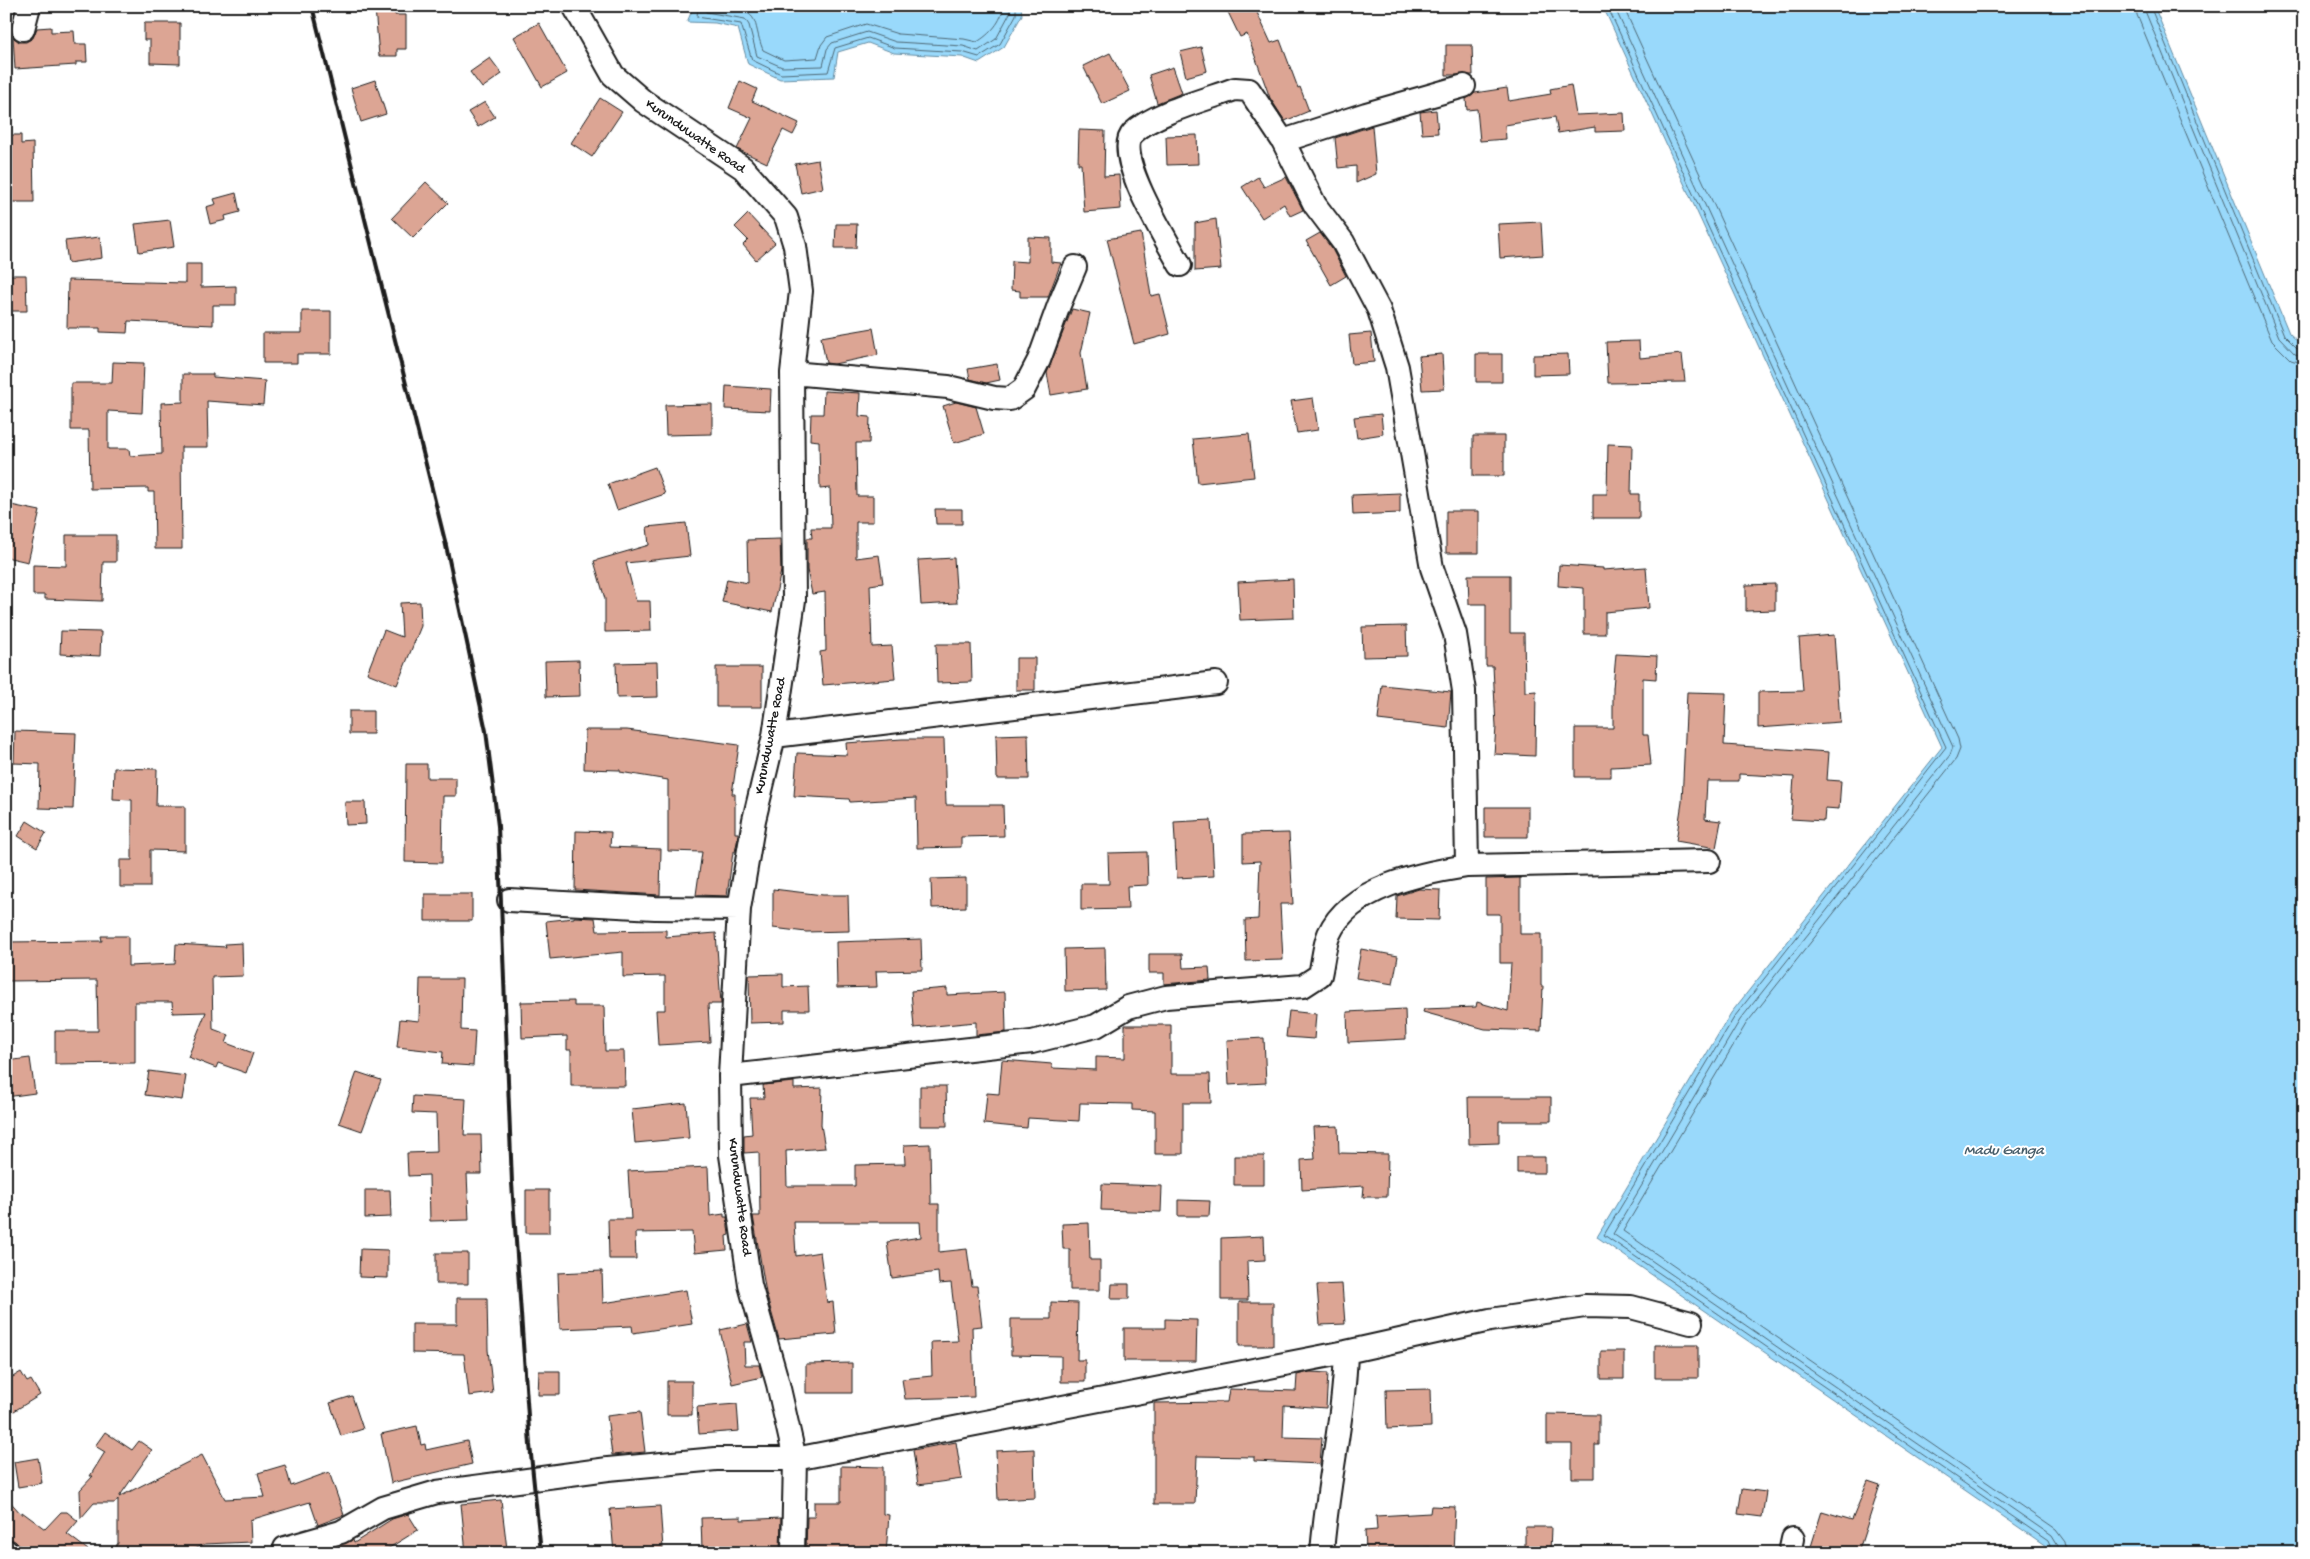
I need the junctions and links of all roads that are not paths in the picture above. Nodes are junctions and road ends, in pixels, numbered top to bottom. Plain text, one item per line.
1 (29, 6) edge
2 (574, 6) edge
3 (23, 29) dead end
4 (1464, 86) dead end
5 (1283, 141) junction
6 (1180, 265) dead end
7 (1075, 267) dead end
8 (792, 373) junction
9 (1216, 683) dead end
10 (774, 736) junction
11 (1709, 860) dead end
12 (1467, 866) junction
13 (510, 900) dead end
14 (739, 909) junction
15 (730, 1076) junction
16 (1690, 1323) dead end
17 (1346, 1352) junction
18 (795, 1459) junction
19 (285, 1548) dead end
20 (793, 1553) edge
21 (1322, 1553) edge

1 - 3 street
2 - 8 street, Kurunduwatte Road
4 - 5 street
5 - 6 street
5 - 12 street
7 - 8 street
8 - 10 street, Kurunduwatte Road
9 - 10 street
10 - 14 street, Kurunduwatte Road
11 - 12 street
12 - 15 street
13 - 14 street
14 - 15 street, Kurunduwatte Road
15 - 18 street, Kurunduwatte Road
16 - 17 street
17 - 18 street
17 - 21 street
18 - 19 street
18 - 20 street, Kurunduwatte Road

